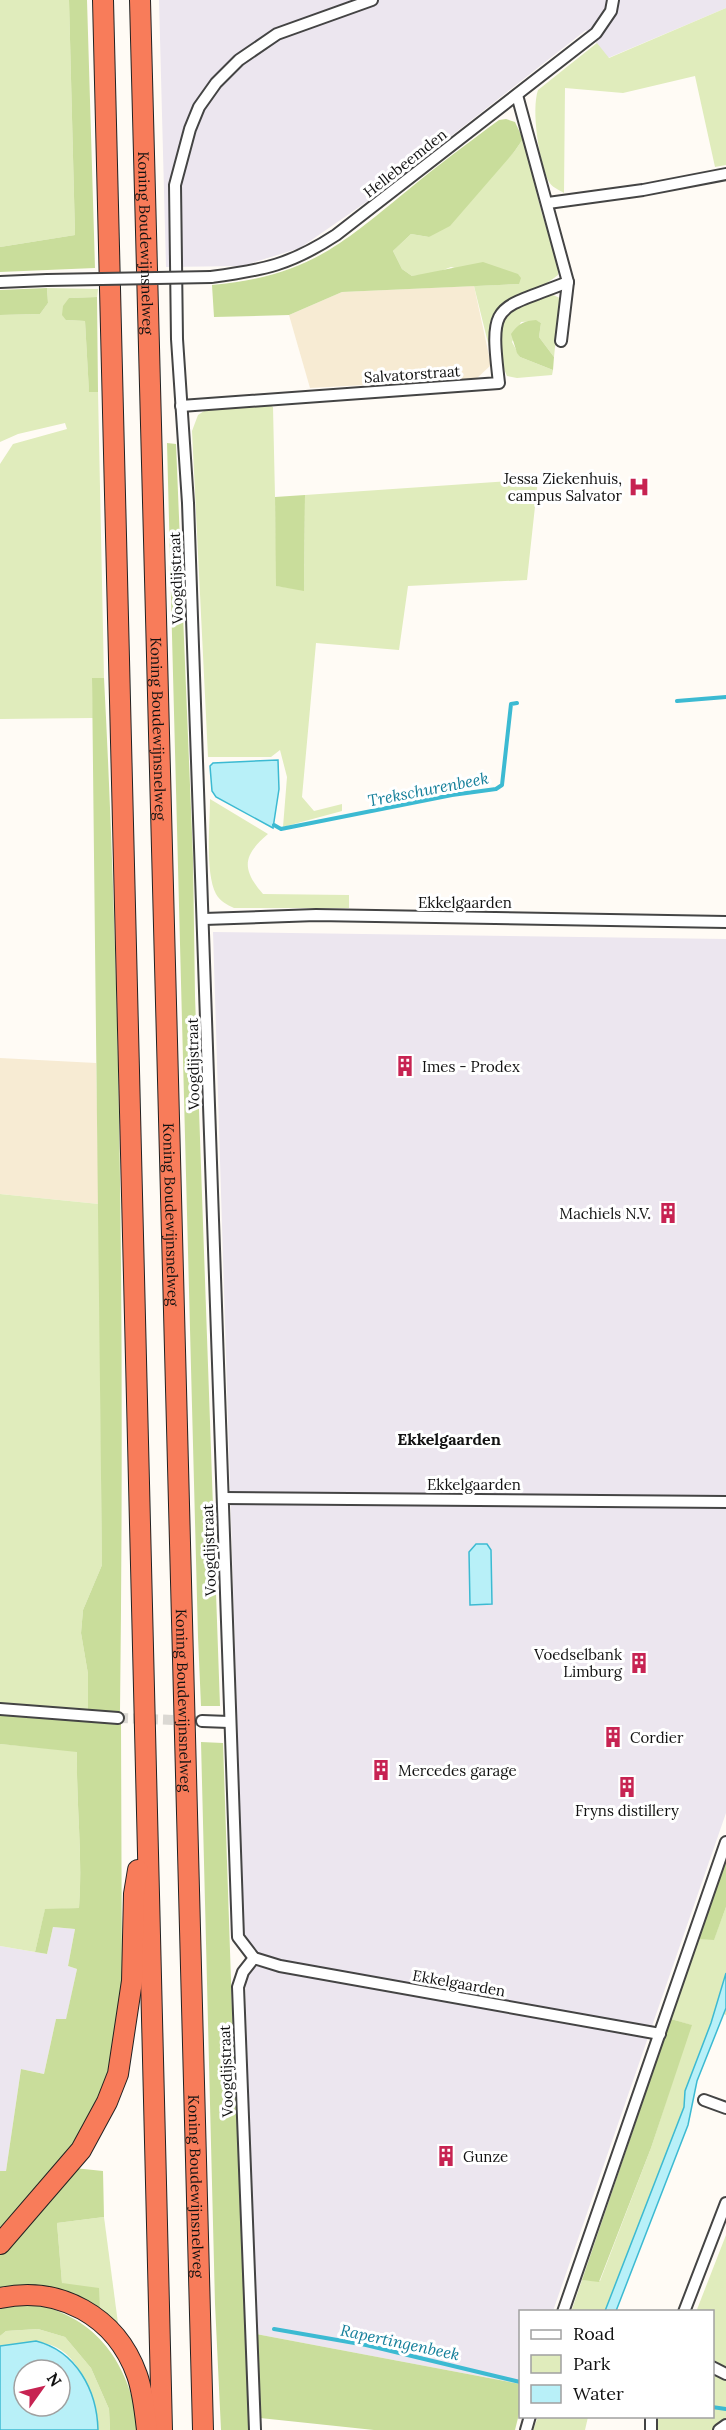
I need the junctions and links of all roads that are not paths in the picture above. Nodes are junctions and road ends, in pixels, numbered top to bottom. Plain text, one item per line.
1 (103, 0) edge
2 (140, 0) edge
3 (372, 0) edge
4 (613, 0) edge
5 (517, 96) junction
6 (726, 174) edge
7 (548, 203) junction
8 (0, 282) edge
9 (568, 282) junction
10 (561, 341) dead end
11 (181, 406) junction
12 (204, 919) junction
13 (726, 922) edge
14 (223, 1498) junction
15 (726, 1502) edge
16 (0, 1709) edge
17 (118, 1718) tunnel mouth
18 (202, 1721) tunnel mouth
19 (229, 1722) junction
20 (146, 1823) junction
21 (726, 1842) edge
22 (254, 1958) junction
23 (660, 2034) junction
24 (704, 2100) dead end
25 (726, 2109) edge
26 (726, 2204) edge
27 (0, 2244) edge
28 (0, 2298) edge
29 (564, 2310) edge
30 (685, 2310) edge
31 (726, 2425) edge
32 (147, 2430) edge
33 (162, 2430) edge
34 (203, 2430) edge
35 (255, 2430) edge
36 (719, 2430) edge

1 - 20 highway
2 - 34 highway, Koning Boudewijnsnelweg
3 - 11 street
4 - 5 street, Hellebeemden
5 - 7 street
5 - 8 street, Hellebeemden, bridge
6 - 7 street
7 - 9 street
9 - 10 street
9 - 11 street, Salvatorstraat
11 - 12 street, Voogdijstraat
12 - 13 street, Ekkelgaarden
12 - 14 street, Voogdijstraat
14 - 15 street, Ekkelgaarden
14 - 19 street, Voogdijstraat
16 - 17 street
18 - 19 street
19 - 22 street, Voogdijstraat
20 - 27 highway
20 - 33 highway
21 - 23 street
22 - 23 street, Ekkelgaarden
22 - 35 street, Voogdijstraat
23 - 29 street
24 - 25 street
26 - 30 street
28 - 32 highway
31 - 36 street

